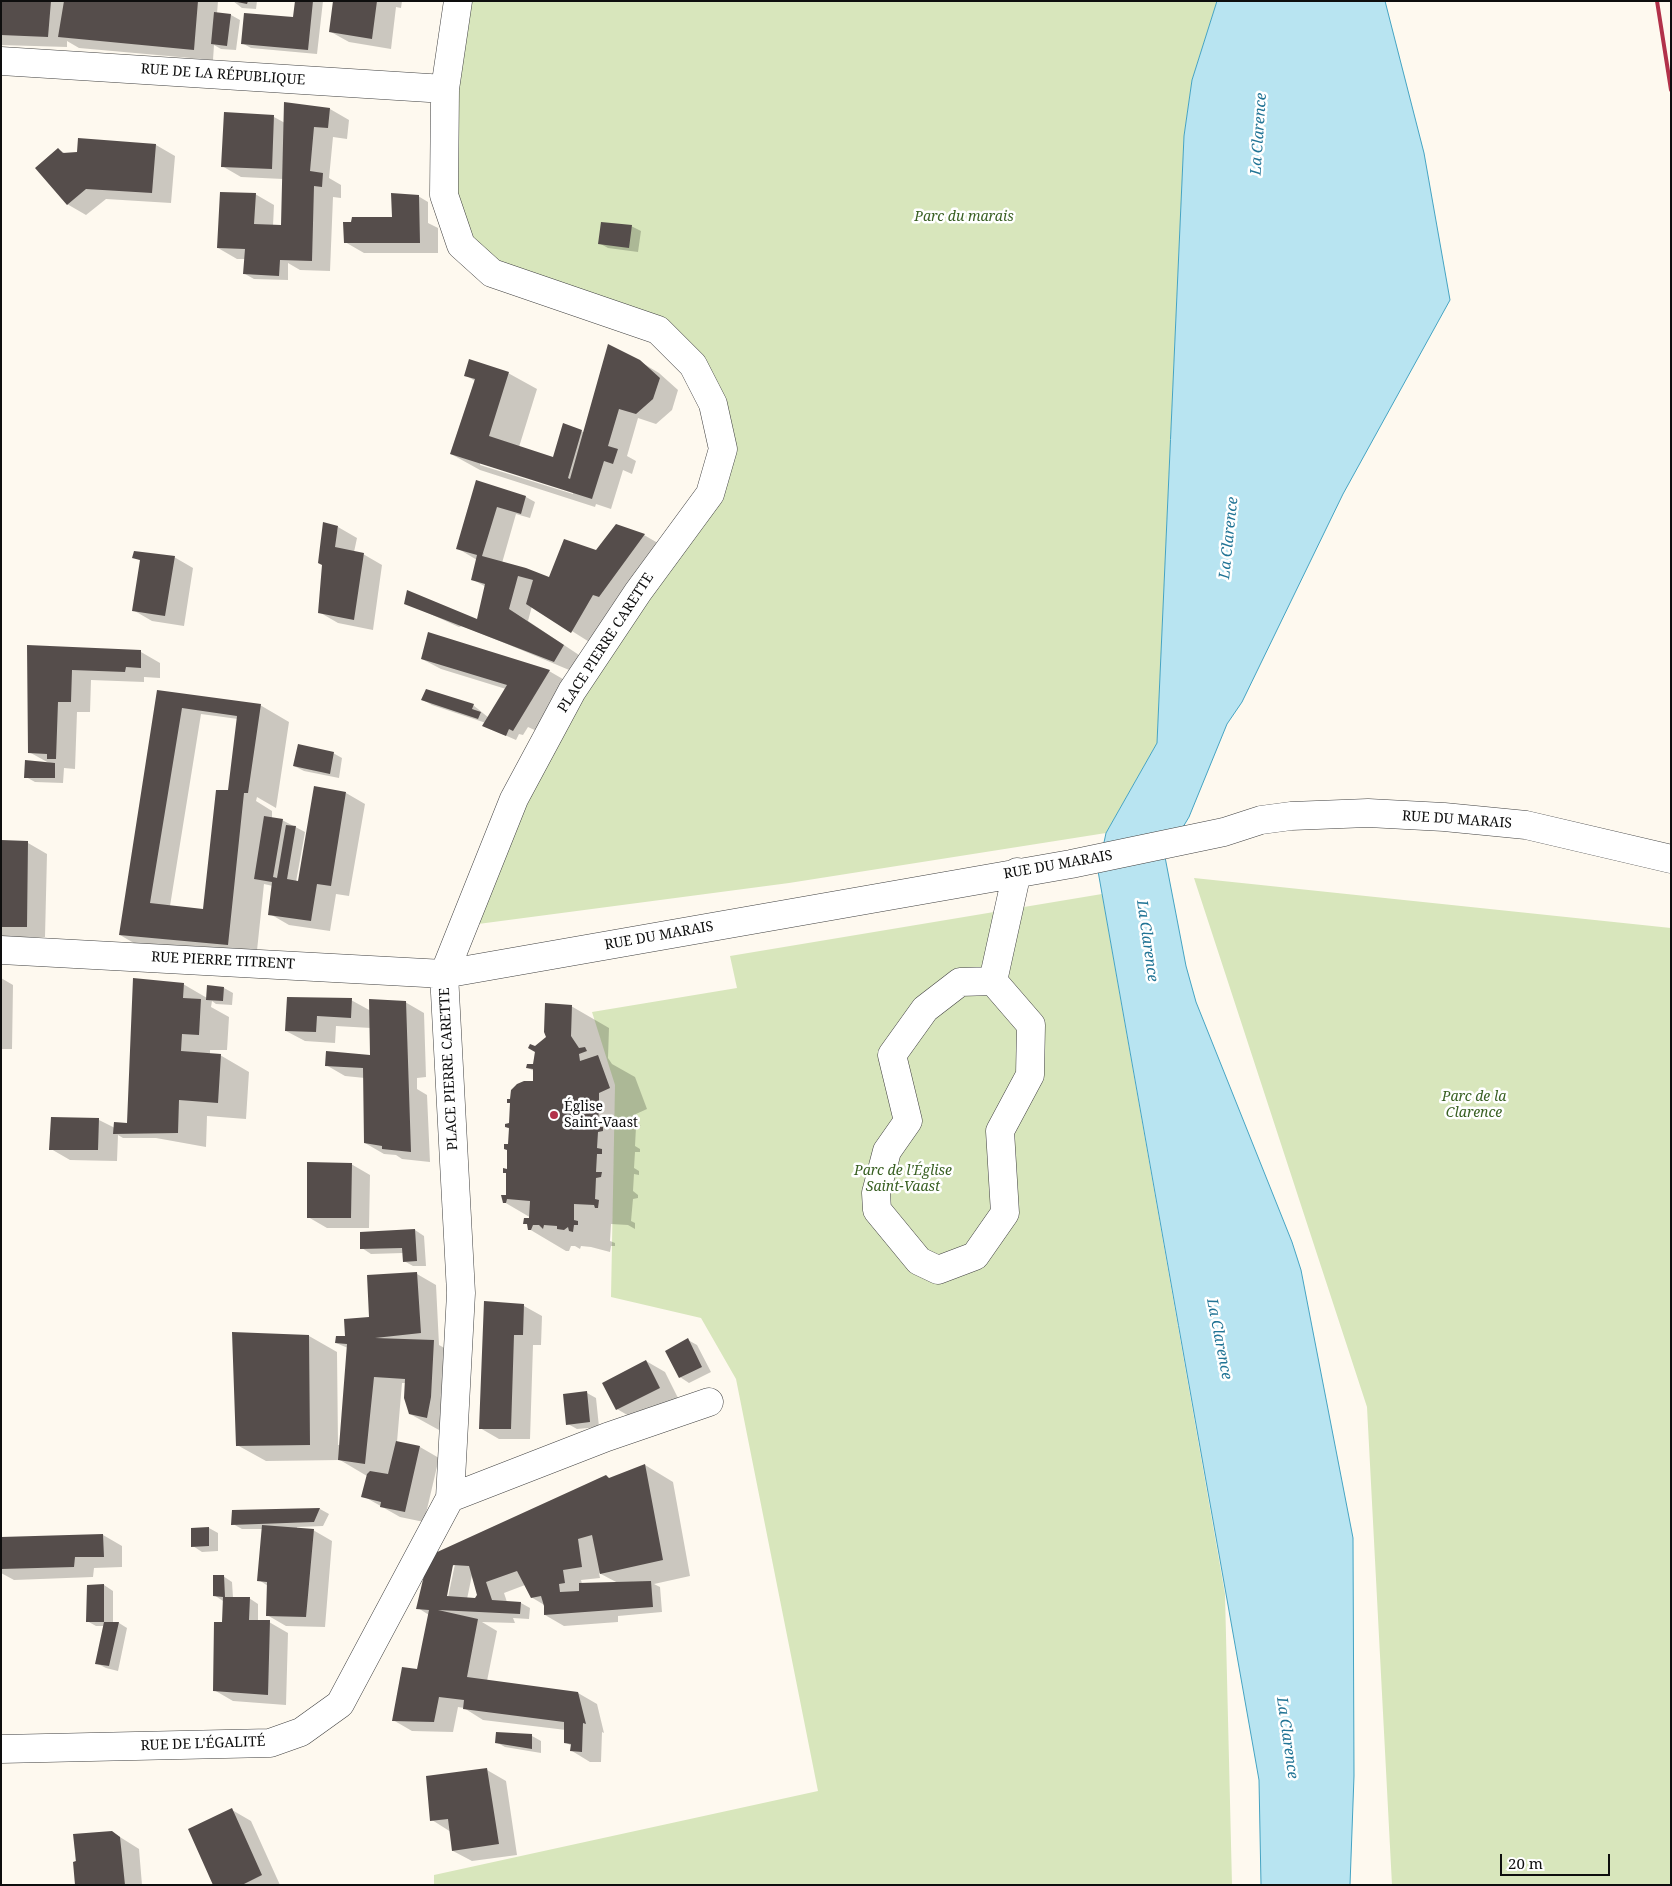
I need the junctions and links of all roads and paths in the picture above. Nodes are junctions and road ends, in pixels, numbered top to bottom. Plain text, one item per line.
1 (458, 1) edge
2 (1, 61) edge
3 (444, 89) junction
4 (1671, 859) edge
5 (1017, 872) junction
6 (1, 950) edge
7 (444, 974) junction
8 (993, 981) junction
9 (709, 1402) dead end
10 (450, 1498) junction
11 (1, 1748) edge

1 - 3 street, PLACE PIERRE CARETTE
2 - 3 street, RUE DE LA RÉPUBLIQUE
3 - 7 street, PLACE PIERRE CARETTE
4 - 5 street, RUE DU MARAIS
5 - 7 street, RUE DU MARAIS
5 - 8 street
6 - 7 street, RUE PIERRE TITRENT
7 - 10 street, PLACE PIERRE CARETTE
8 - 8 street
9 - 10 street
10 - 11 street, RUE DE L'ÉGALITÉ

